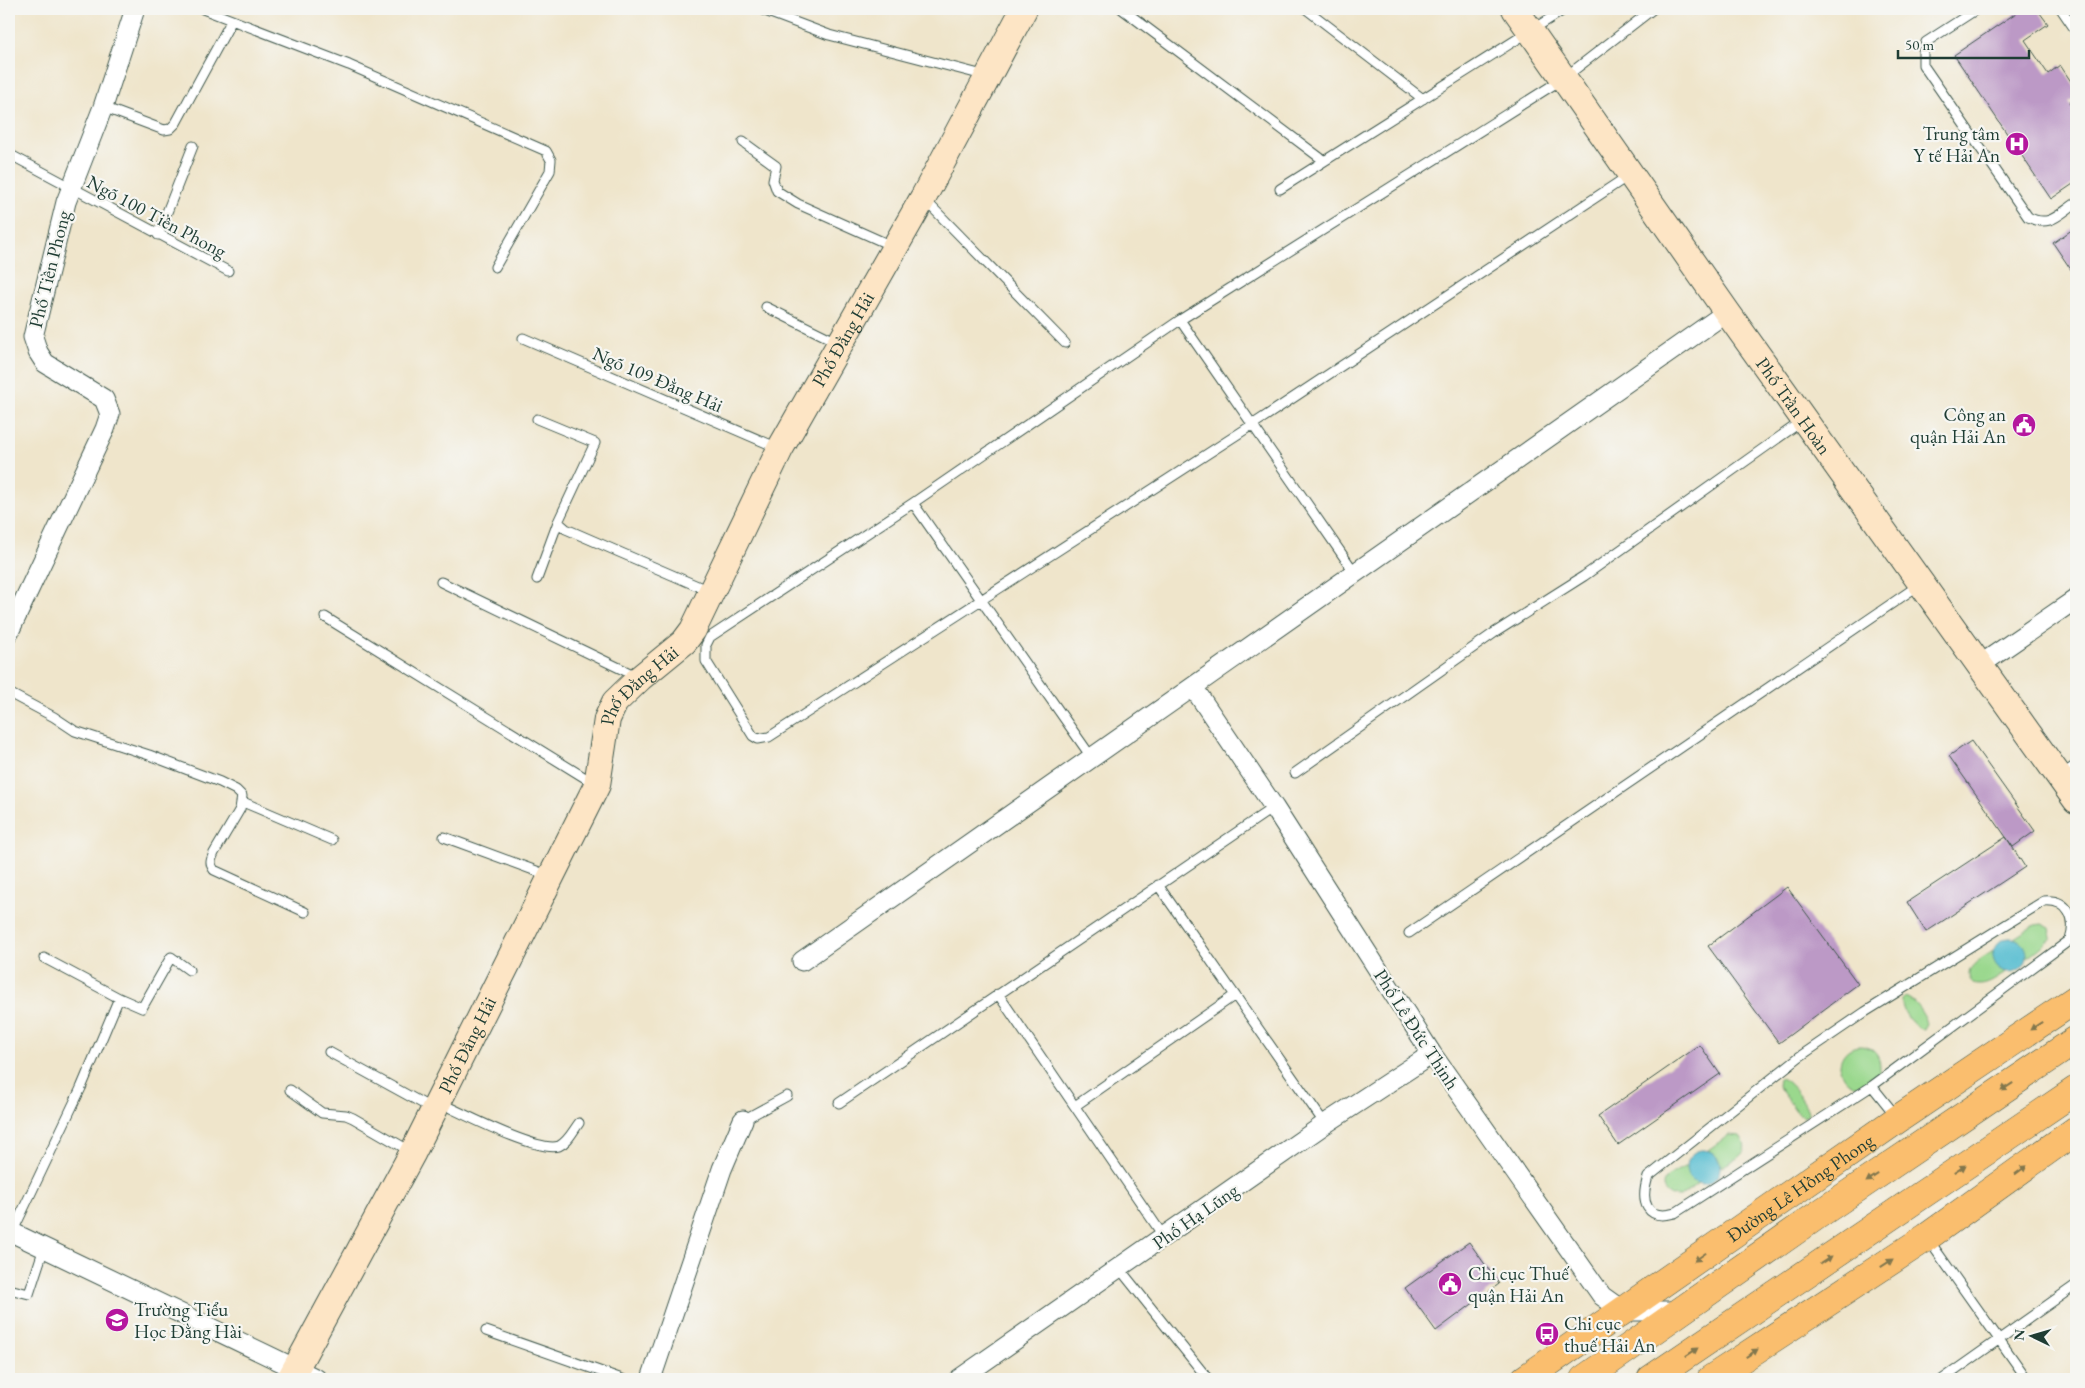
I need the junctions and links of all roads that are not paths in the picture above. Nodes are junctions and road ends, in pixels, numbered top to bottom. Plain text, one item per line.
1 (135, 9) edge
2 (203, 9) edge
3 (760, 9) edge
4 (1024, 9) edge
5 (1122, 9) edge
6 (1306, 9) edge
7 (1515, 9) edge
8 (1564, 9) edge
9 (1653, 9) edge
10 (1977, 9) edge
11 (2061, 9) edge
12 (232, 20) junction
13 (1531, 31) junction
14 (2076, 31) edge
15 (987, 76) junction
16 (1564, 78) junction
17 (1422, 99) junction
18 (103, 107) junction
19 (743, 142) dead end
20 (193, 146) dead end
21 (9, 154) edge
22 (1324, 160) junction
23 (1630, 174) junction
24 (71, 188) junction
25 (1280, 188) dead end
26 (923, 198) junction
27 (2076, 203) edge
28 (158, 235) junction
29 (894, 247) junction
30 (495, 267) dead end
31 (228, 271) dead end
32 (766, 308) dead end
33 (1727, 312) junction
34 (1180, 320) junction
35 (523, 338) dead end
36 (839, 343) junction
37 (1065, 343) dead end
38 (537, 419) dead end
39 (1804, 419) junction
40 (1252, 425) junction
41 (780, 449) junction
42 (913, 503) junction
43 (558, 522) junction
44 (1355, 573) junction
45 (537, 579) dead end
46 (441, 582) dead end
47 (1922, 583) junction
48 (711, 592) junction
49 (2076, 599) edge
50 (981, 600) junction
51 (326, 618) dead end
52 (9, 632) edge
53 (1980, 665) junction
54 (640, 678) junction
55 (1193, 686) junction
56 (9, 693) edge
57 (1092, 758) junction
58 (2068, 771) edge
59 (1295, 772) dead end
60 (597, 785) junction
61 (2076, 800) edge
62 (242, 802) junction
63 (1274, 807) junction
64 (444, 837) dead end
65 (332, 840) dead end
66 (550, 876) junction
67 (1158, 885) junction
68 (305, 912) dead end
69 (1409, 934) dead end
70 (44, 958) dead end
71 (802, 961) dead end
72 (189, 970) dead end
73 (998, 994) junction
74 (1235, 995) junction
75 (119, 998) junction
76 (2076, 998) edge
77 (2076, 1040) edge
78 (329, 1052) dead end
79 (1432, 1054) junction
80 (1872, 1086) junction
81 (290, 1090) dead end
82 (2076, 1090) edge
83 (787, 1096) dead end
84 (839, 1103) dead end
85 (436, 1106) junction
86 (1074, 1106) junction
87 (1898, 1119) junction
88 (742, 1120) joint
89 (579, 1123) dead end
90 (1325, 1124) junction
91 (2076, 1130) edge
92 (413, 1152) junction
93 (10, 1232) edge
94 (1927, 1237) junction
95 (1165, 1238) junction
96 (44, 1248) junction
97 (1119, 1268) junction
98 (2076, 1286) edge
99 (9, 1289) edge
100 (1623, 1311) junction
101 (1681, 1311) junction
102 (486, 1331) dead end
103 (2001, 1340) junction
104 (301, 1376) edge
105 (622, 1379) edge
106 (651, 1379) edge
107 (959, 1379) edge
108 (1208, 1379) edge
109 (1525, 1379) edge
110 (1584, 1379) edge
111 (1651, 1379) edge
112 (1711, 1379) edge
113 (1943, 1379) edge
114 (2027, 1379) edge

1 - 18 street, Phố Tiền Phong
2 - 12 lane
3 - 15 lane
4 - 15 street, Phố Đằng Hải
5 - 22 lane
6 - 17 lane
7 - 13 street, Phố Trần Hoàn
8 - 13 lane
9 - 16 lane
10 - 27 lane
11 - 14 lane
12 - 18 lane
12 - 30 lane
13 - 16 street, Phố Trần Hoàn
13 - 17 lane
15 - 26 street, Phố Đằng Hải
16 - 23 street, Phố Trần Hoàn
16 - 34 lane
17 - 22 lane
18 - 24 street, Phố Tiền Phong
19 - 29 lane
20 - 28 lane
21 - 24 lane, Ngõ 100 Tiền Phong
22 - 25 lane
23 - 33 street, Phố Trần Hoàn
23 - 40 lane
24 - 28 lane, Ngõ 100 Tiền Phong
24 - 52 street, Phố Tiền Phong
26 - 29 street, Phố Đằng Hải
26 - 37 lane
28 - 31 lane, Ngõ 100 Tiền Phong
29 - 36 street, Phố Đằng Hải
32 - 36 lane
33 - 39 street, Phố Trần Hoàn
33 - 44 street
34 - 40 lane
34 - 42 lane
35 - 41 lane, Ngõ 109 Đằng Hải
36 - 41 street, Phố Đằng Hải
38 - 43 lane
39 - 47 street, Phố Trần Hoàn
39 - 59 lane
40 - 44 lane
40 - 50 lane
41 - 48 street, Phố Đằng Hải
42 - 50 lane
42 - 50 lane
43 - 45 lane
43 - 48 lane
44 - 55 street
46 - 54 lane
47 - 53 street, Phố Trần Hoàn
47 - 69 lane
48 - 54 street, Phố Đằng Hải
49 - 53 street
50 - 57 lane
51 - 60 lane
53 - 58 street, Phố Trần Hoàn
54 - 60 street, Phố Đằng Hải
55 - 57 street
55 - 63 street, Phố Lê Đức Thịnh
56 - 62 lane
57 - 71 street
58 - 61 street, Phố Trần Hoàn
60 - 66 street, Phố Đằng Hải
62 - 65 lane
62 - 68 lane
63 - 67 lane
63 - 79 street, Phố Lê Đức Thịnh
64 - 66 lane
66 - 85 street, Phố Đằng Hải
67 - 73 lane
67 - 74 lane
70 - 75 lane
72 - 75 lane
73 - 84 lane
73 - 86 lane
74 - 86 lane
74 - 90 lane
75 - 93 lane
76 -> 87 main road, Đường Lê Hồng Phong
77 -> 101 main road, Đường Lê Hồng Phong
78 - 85 lane
79 - 90 street, Phố Hạ Lũng
79 - 100 street, Phố Lê Đức Thịnh
80 - 80 lane
80 - 87 lane
81 - 92 lane
111 -> 82 main road
83 - 88 lane
85 - 89 lane
85 - 92 street, Phố Đằng Hải
86 - 95 lane
87 -> 100 main road, Đường Lê Hồng Phong
88 - 106 street
90 - 95 street, Phố Hạ Lũng
94 -> 91 main road
92 - 104 street, Phố Đằng Hải
93 - 96 street
94 - 103 lane
112 -> 94 main road
95 - 97 street, Phố Hạ Lũng
96 - 99 lane
96 - 104 street
97 - 107 street, Phố Hạ Lũng
97 - 108 lane
98 - 103 lane
100 - 101 street
100 - 109 main road, Đường Lê Hồng Phong
101 - 110 main road, Đường Lê Hồng Phong
102 - 105 lane
103 - 113 lane
103 - 114 lane

